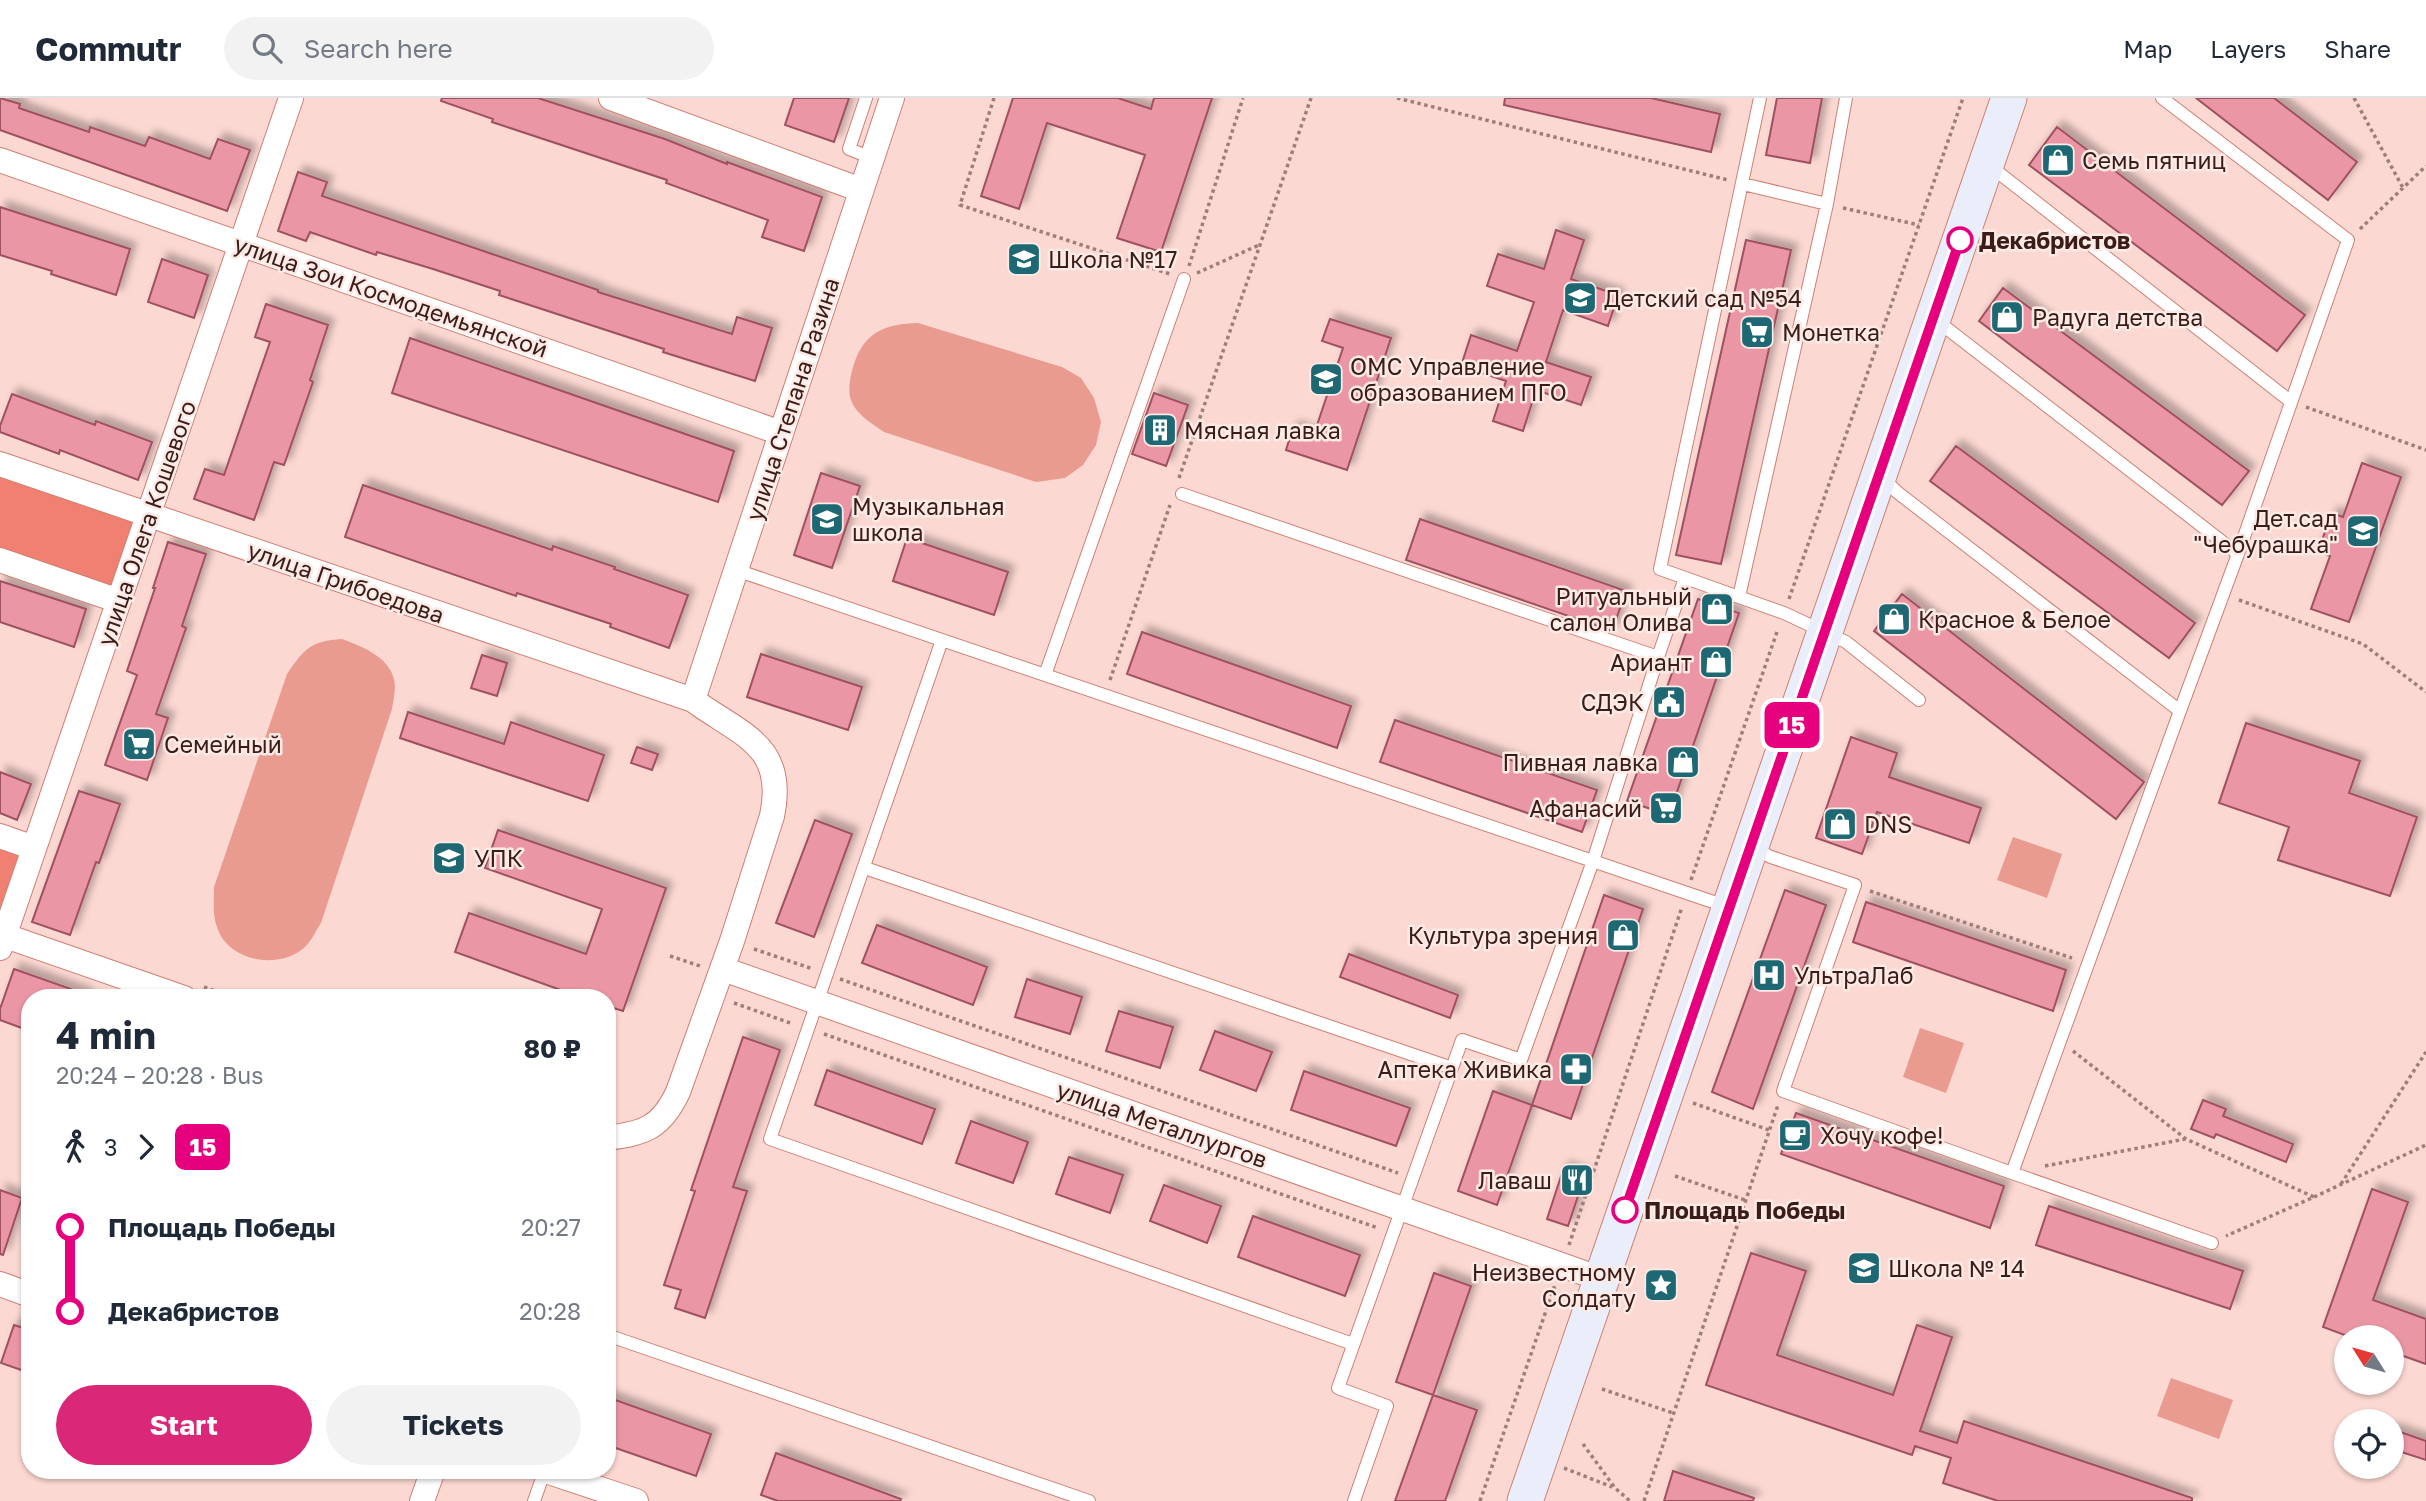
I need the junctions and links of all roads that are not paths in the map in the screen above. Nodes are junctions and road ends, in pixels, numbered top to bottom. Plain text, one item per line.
1 (291, 98) edge
2 (611, 98) edge
3 (866, 98) edge
4 (892, 98) edge
5 (1760, 98) edge
6 (1846, 98) edge
7 (2008, 98) edge
8 (2162, 98) edge
9 (872, 158) junction
10 (0, 160) edge
11 (1986, 163) junction
12 (1743, 184) junction
13 (861, 190) junction
14 (1827, 204) junction
15 (242, 244) junction
16 (1185, 279) road end
17 (1933, 317) junction
18 (2290, 401) junction
19 (781, 433) junction
20 (0, 464) edge
21 (1878, 473) junction
22 (1178, 492) road end
23 (149, 515) junction
24 (2238, 554) junction
25 (0, 560) edge
26 (736, 570) junction
27 (1685, 578) junction
28 (1739, 597) junction
29 (119, 601) junction
30 (1825, 631) junction
31 (942, 640) junction
32 (1658, 657) junction
33 (1045, 675) junction
34 (693, 700) junction
35 (1919, 700) dead end
36 (2180, 711) junction
37 (0, 836) edge
38 (1749, 846) junction
39 (34, 848) junction
40 (1593, 861) junction
41 (865, 868) junction
42 (1728, 907) junction
43 (1, 939) edge
44 (723, 969) junction
45 (156, 989) edge
46 (819, 1002) junction
47 (1452, 1068) junction
48 (616, 1136) edge
49 (2012, 1173) junction
50 (1402, 1209) junction
51 (2212, 1243) road end
52 (1601, 1279) junction
53 (0, 1284) edge
54 (21, 1292) edge
55 (616, 1338) edge
56 (1353, 1344) junction
57 (430, 1479) edge
58 (541, 1479) edge
59 (571, 1479) edge
60 (422, 1501) edge
61 (534, 1501) edge
62 (636, 1501) edge
63 (1089, 1501) edge
64 (1354, 1501) edge
65 (1525, 1501) edge

1 - 15 street, улица Олега Кошевого
2 - 13 street
3 - 9 lane
4 - 9 street, улица Степана Разина
5 - 12 lane
6 - 14 lane
7 - 11 street
8 - 18 lane
9 - 13 street, улица Степана Разина
10 - 15 street, улица Зои Космодемьянской
11 - 17 street
11 - 18 lane
12 - 14 lane
12 - 27 lane
13 - 19 street, улица Степана Разина
14 - 28 lane
15 - 19 street, улица Зои Космодемьянской
15 - 23 street, улица Олега Кошевого
16 - 33 lane
17 - 21 street
17 - 24 lane
18 - 24 lane
19 - 26 street, улица Степана Разина
20 - 23 street, улица Грибоедова
21 - 30 street
21 - 36 lane
22 - 32 lane
23 - 29 street, улица Олега Кошевого
23 - 34 street, улица Грибоедова
24 - 36 lane
25 - 29 street
26 - 31 lane
26 - 34 street, улица Степана Разина
27 - 28 lane
27 - 32 lane
28 - 30 lane
29 - 39 street, улица Олега Кошевого
30 - 35 lane
30 - 38 street
31 - 33 lane
31 - 41 lane
32 - 40 lane
33 - 40 lane
34 - 44 street, улица Грибоедова
36 - 49 lane
37 - 39 street
38 - 42 street
38 - 49 lane
39 - 43 street, улица Олега Кошевого
40 - 42 lane
40 - 47 lane
41 - 46 lane
41 - 47 lane
42 - 52 street
43 - 45 street
44 - 46 street, улица Металлургов
44 - 48 street, улица Грибоедова
46 - 50 street, улица Металлургов
46 - 56 lane
47 - 50 lane
49 - 51 lane
50 - 52 street, улица Металлургов
50 - 56 lane
52 - 65 street
53 - 54 street
55 - 63 lane
56 - 64 lane
57 - 60 street
58 - 61 lane
59 - 62 street

